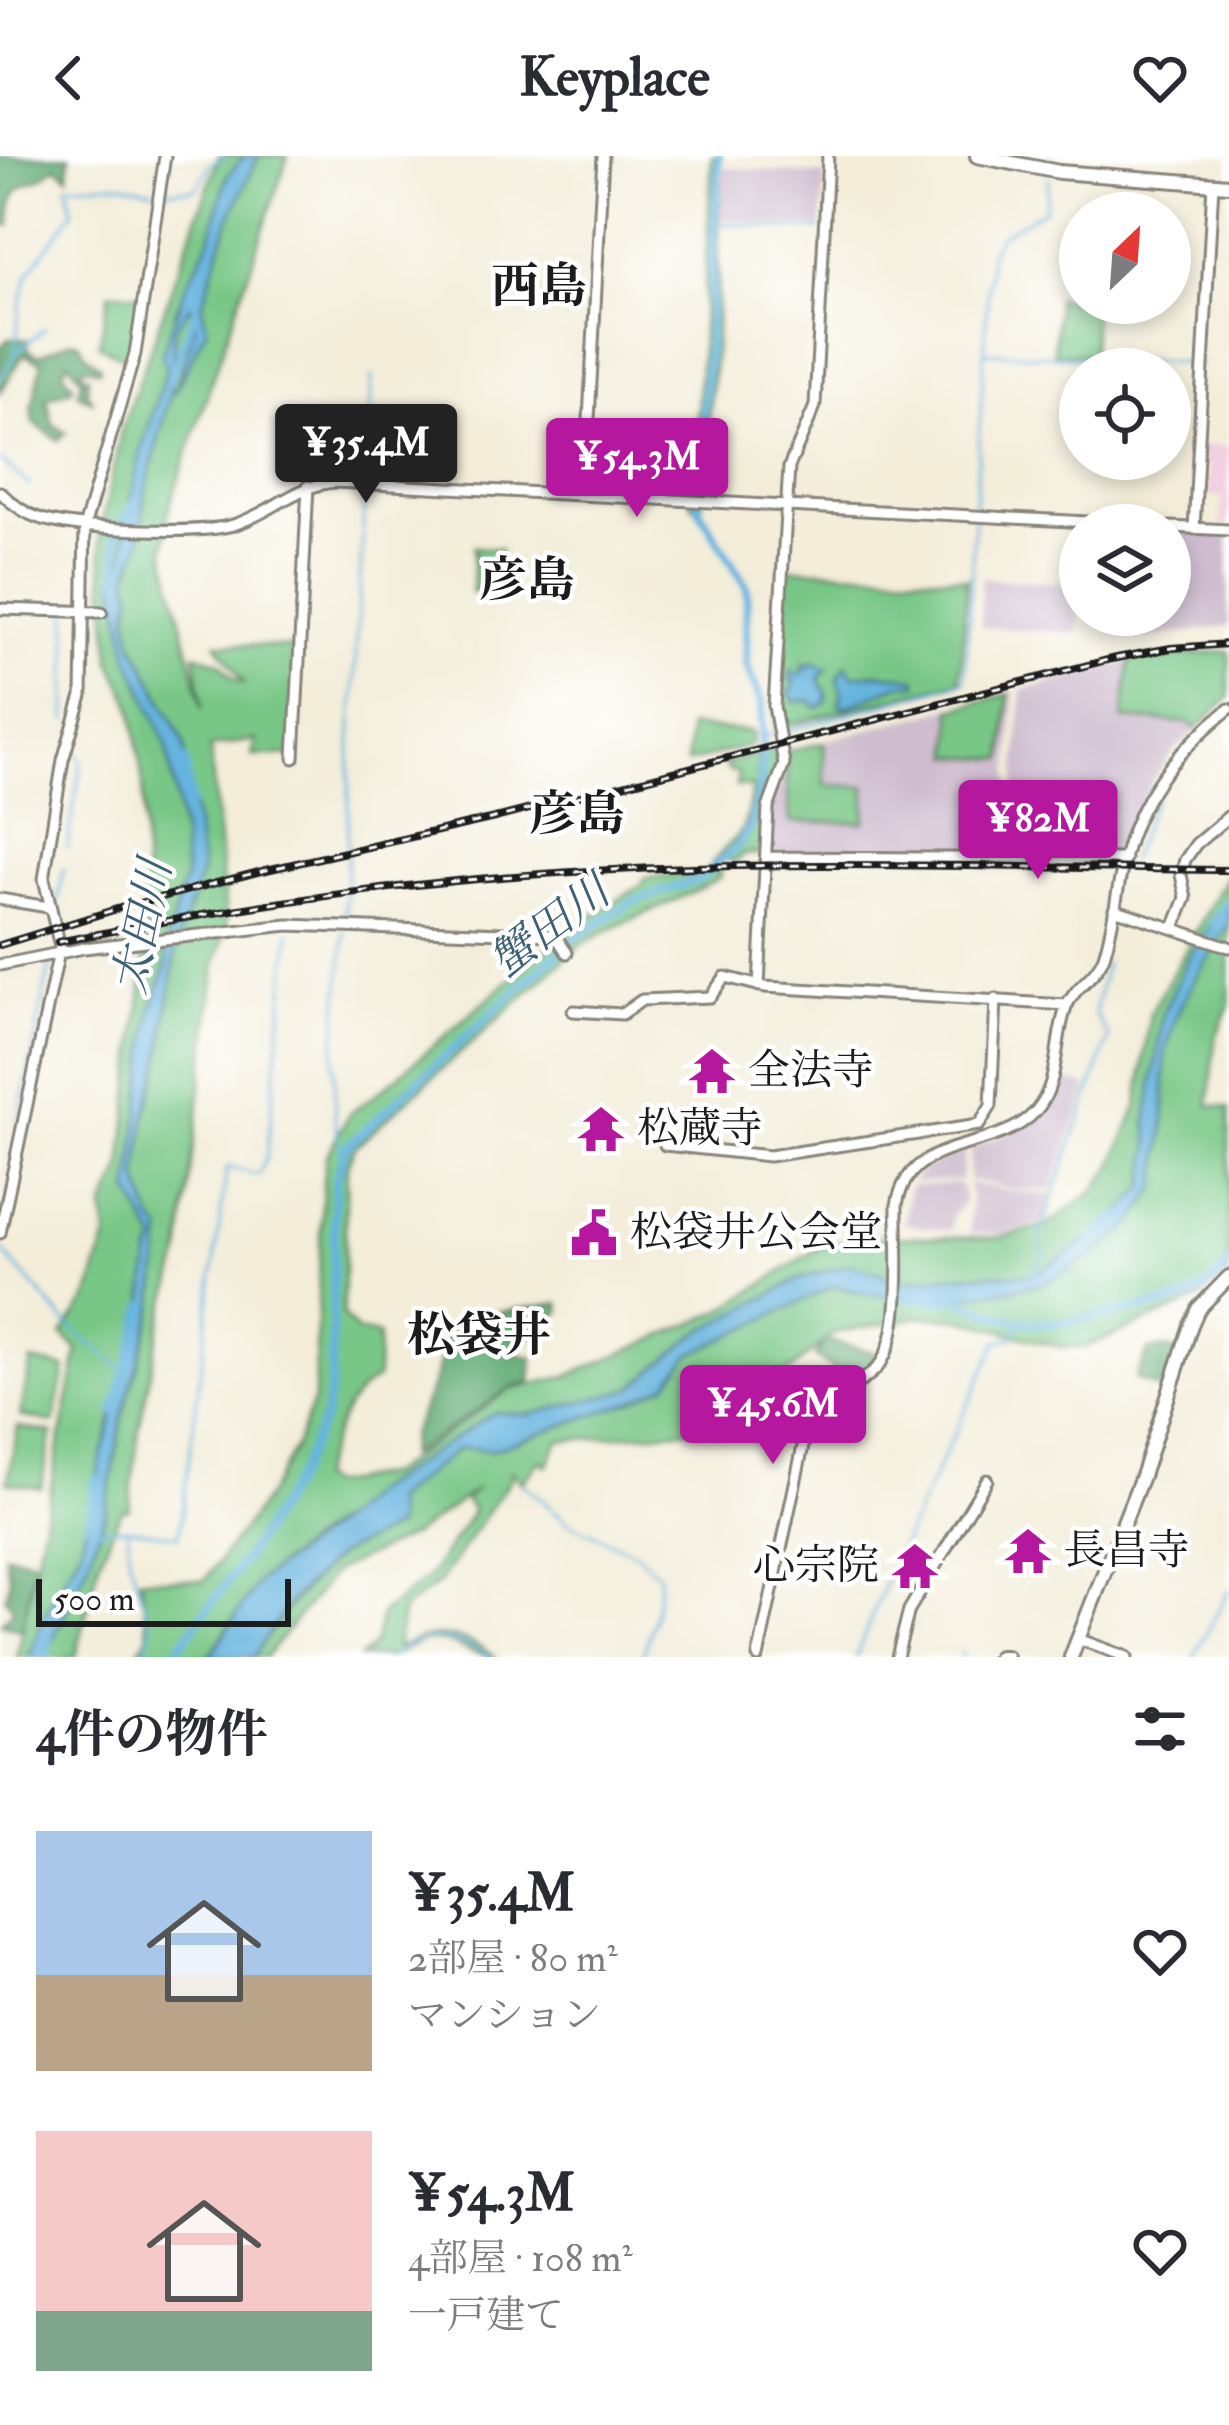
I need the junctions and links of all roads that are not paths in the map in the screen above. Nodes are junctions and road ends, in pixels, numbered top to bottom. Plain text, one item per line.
1 (166, 156) edge
2 (603, 156) edge
3 (828, 156) edge
4 (977, 156) edge
5 (1213, 184) junction
6 (1229, 185) edge
7 (308, 486) junction
8 (0, 492) edge
9 (585, 495) junction
10 (786, 508) junction
11 (1059, 520) edge
12 (85, 524) junction
13 (1191, 529) edge
14 (1195, 529) junction
15 (1229, 530) edge
16 (0, 609) edge
17 (84, 609) junction
18 (103, 612) dead end
19 (1229, 710) edge
20 (293, 758) dead end
21 (1229, 816) edge
22 (766, 857) junction
23 (1125, 859) junction
24 (0, 899) edge
25 (49, 907) junction
26 (1114, 909) junction
27 (1174, 928) junction
28 (1229, 947) edge
29 (61, 950) junction
30 (567, 953) dead end
31 (0, 965) edge
32 (759, 986) junction
33 (997, 999) junction
34 (1067, 1004) junction
35 (573, 1011) dead end
36 (665, 1145) dead end
37 (0, 1233) edge
38 (1229, 1277) edge
39 (987, 1480) dead end
40 (1078, 1639) junction
41 (758, 1657) edge
42 (897, 1657) edge
43 (1070, 1657) edge
44 (1126, 1657) edge

1 - 12 street
2 - 9 street
3 - 10 street
4 - 5 main road
5 - 6 main road
5 - 14 street
7 - 9 street
7 - 12 street
7 - 20 street
8 - 12 street
9 - 10 street
10 - 11 street
10 - 22 street
12 - 17 street
13 - 14 street
14 - 15 street
16 - 17 street
17 - 18 street
17 - 25 street
19 - 23 street
21 - 27 street
22 - 23 street
22 - 32 street
23 - 26 street
24 - 25 street
25 - 29 street
26 - 27 street
26 - 34 street
27 - 28 street
29 - 30 street
29 - 31 street
29 - 37 street
32 - 33 street
32 - 35 street
33 - 34 street
33 - 36 street
34 - 41 street
38 - 40 main road
39 - 42 street
40 - 43 main road
40 - 44 street

